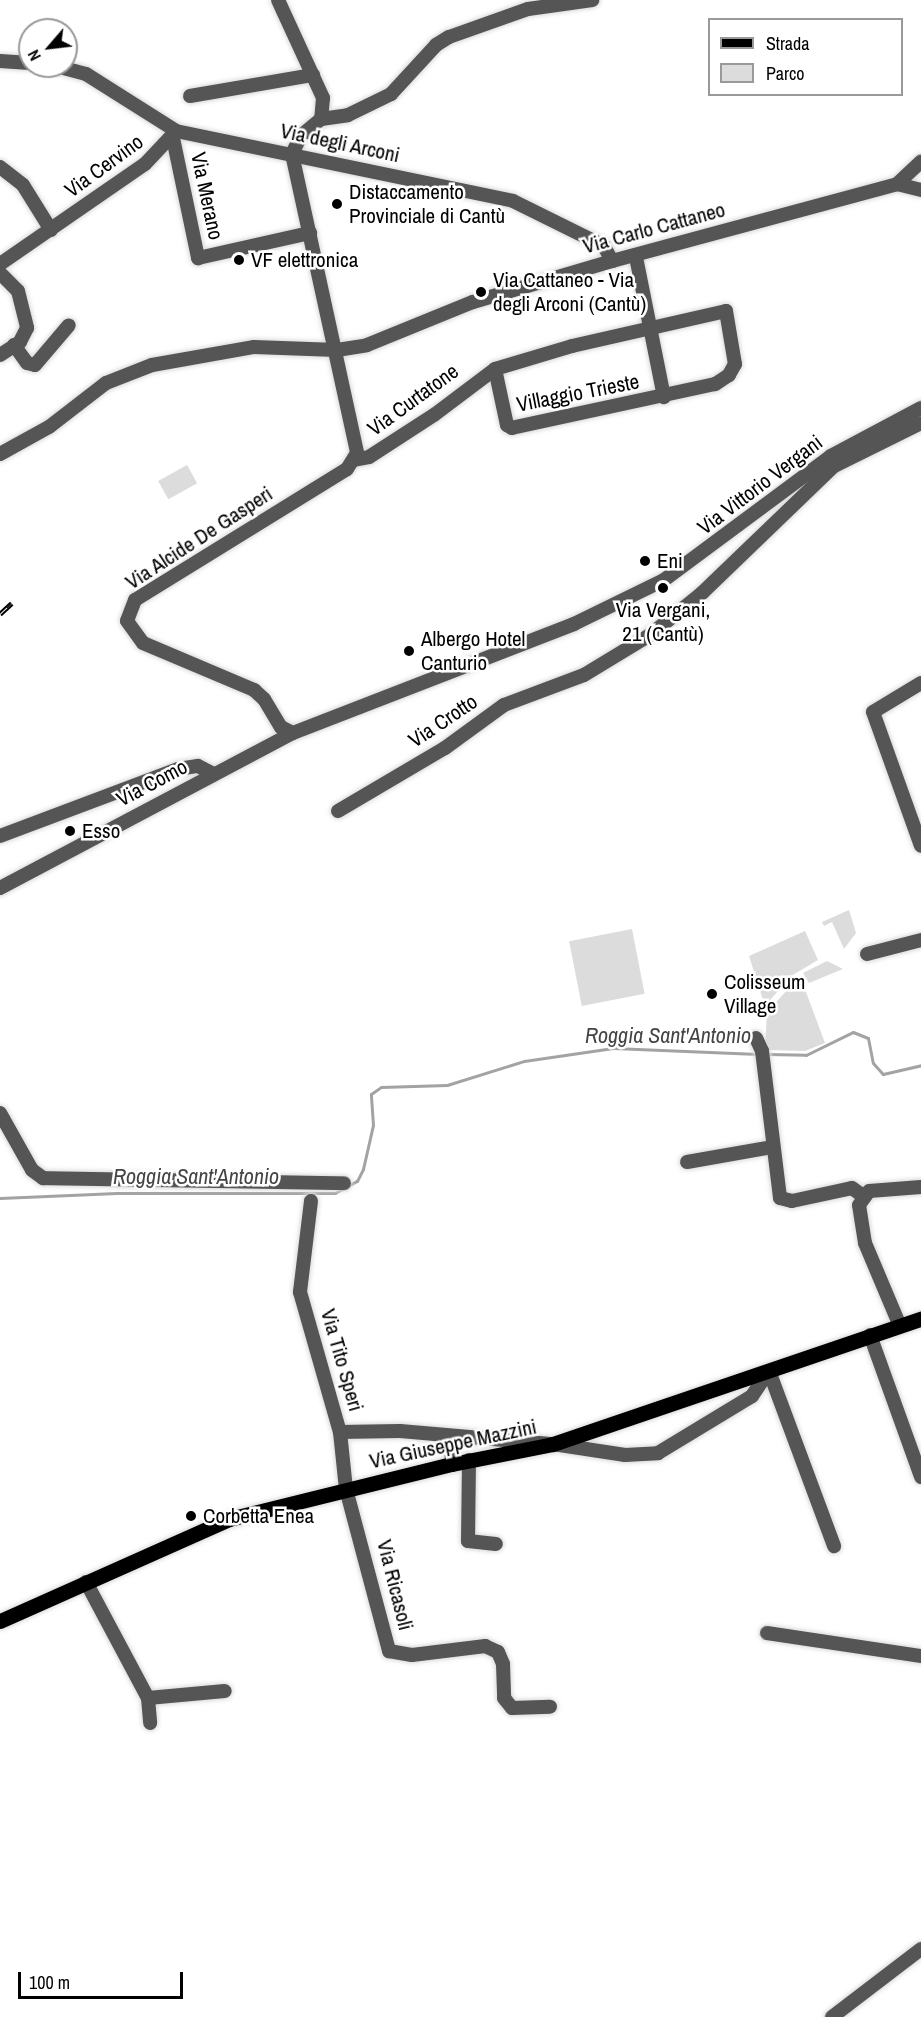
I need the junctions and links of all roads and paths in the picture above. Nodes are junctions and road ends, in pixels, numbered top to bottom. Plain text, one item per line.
1 (278, 0) edge
2 (592, 0) edge
3 (0, 61) edge
4 (18, 62) edge
5 (78, 72) edge
6 (313, 75) junction
7 (190, 96) dead end
8 (321, 119) junction
9 (174, 134) junction
10 (292, 154) junction
11 (921, 162) edge
12 (0, 167) edge
13 (897, 184) junction
14 (921, 190) edge
15 (51, 230) junction
16 (310, 233) junction
17 (636, 256) junction
18 (612, 261) junction
19 (0, 264) edge
20 (0, 273) edge
21 (69, 325) dead end
22 (651, 328) junction
23 (14, 345) junction
24 (337, 350) junction
25 (0, 355) edge
26 (495, 369) junction
27 (664, 397) junction
28 (921, 408) edge
29 (921, 423) edge
30 (0, 454) edge
31 (354, 460) junction
32 (921, 683) edge
33 (269, 708) junction
34 (293, 733) junction
35 (265, 746) junction
36 (214, 774) junction
37 (338, 811) dead end
38 (918, 830) edge
39 (0, 836) edge
40 (921, 846) edge
41 (0, 888) edge
42 (921, 940) edge
43 (867, 954) dead end
44 (760, 1050) dead end
45 (0, 1113) edge
46 (772, 1147) junction
47 (687, 1162) dead end
48 (344, 1183) dead end
49 (921, 1187) edge
50 (863, 1196) junction
51 (311, 1201) dead end
52 (921, 1319) edge
53 (900, 1326) junction
54 (870, 1335) junction
55 (769, 1371) junction
56 (340, 1432) junction
57 (451, 1436) junction
58 (553, 1444) junction
59 (469, 1460) junction
60 (452, 1464) junction
61 (921, 1477) edge
62 (346, 1489) junction
63 (496, 1544) dead end
64 (834, 1546) dead end
65 (86, 1582) junction
66 (0, 1621) edge
67 (767, 1633) dead end
68 (921, 1656) edge
69 (225, 1691) dead end
70 (148, 1698) junction
71 (550, 1707) dead end
72 (150, 1723) dead end
73 (921, 1949) edge
74 (832, 2017) edge

1 - 6 street
2 - 8 street
3 - 4 street
5 - 9 street, Via degli Arconi
6 - 7 street
6 - 8 street
8 - 10 street
9 - 10 street, Via degli Arconi
9 - 15 street, Via Cervino
9 - 16 street, Via Merano
10 - 16 street
10 - 18 street, Via degli Arconi
11 - 13 street
12 - 15 street
13 - 14 street, Via Carlo Cattaneo
13 - 17 street, Via Carlo Cattaneo
15 - 19 street, Via Cervino
16 - 24 street
17 - 18 street, Via Carlo Cattaneo
17 - 22 street
18 - 24 street, Via Carlo Cattaneo
20 - 23 street
21 - 23 street
22 - 26 street, Villaggio Trieste
22 - 27 street
22 - 27 street, Villaggio Trieste
23 - 25 street
24 - 30 street, Via Carlo Cattaneo
24 - 31 street
26 - 27 street, Villaggio Trieste
26 - 31 street, Via Curtatone
28 - 34 street, Via Vittorio Vergani
29 - 37 street, Via Crotto
31 - 33 street, Via Alcide De Gasperi
32 - 38 street
33 - 34 street, Via Alcide De Gasperi
33 - 35 street
34 - 35 street, Via Como
35 - 36 street, Via Como
36 - 39 street
36 - 41 street, Via Como
38 - 40 street
42 - 43 street
44 - 46 street
45 - 48 street
46 - 47 street
46 - 50 street
49 - 50 street
50 - 53 street
51 - 56 street, Via Tito Speri
52 - 53 main road, Via Giuseppe Mazzini
53 - 54 main road, Via Giuseppe Mazzini
54 - 55 main road, Via Giuseppe Mazzini
54 - 61 street
55 - 58 main road, Via Giuseppe Mazzini
55 - 58 street, Via Tito Speri
55 - 64 street
56 - 57 street, Via Tito Speri
56 - 62 street, Via Ricasoli
57 - 58 street, Via Tito Speri
57 - 60 street
58 - 59 main road, Via Giuseppe Mazzini
59 - 60 main road, Via Giuseppe Mazzini
59 - 63 street
60 - 62 main road, Via Giuseppe Mazzini
62 - 65 main road, Via Giuseppe Mazzini
62 - 71 street, Via Ricasoli
65 - 66 main road, Via Giuseppe Mazzini
65 - 70 street
67 - 68 street
69 - 70 street
70 - 72 street
73 - 74 street

